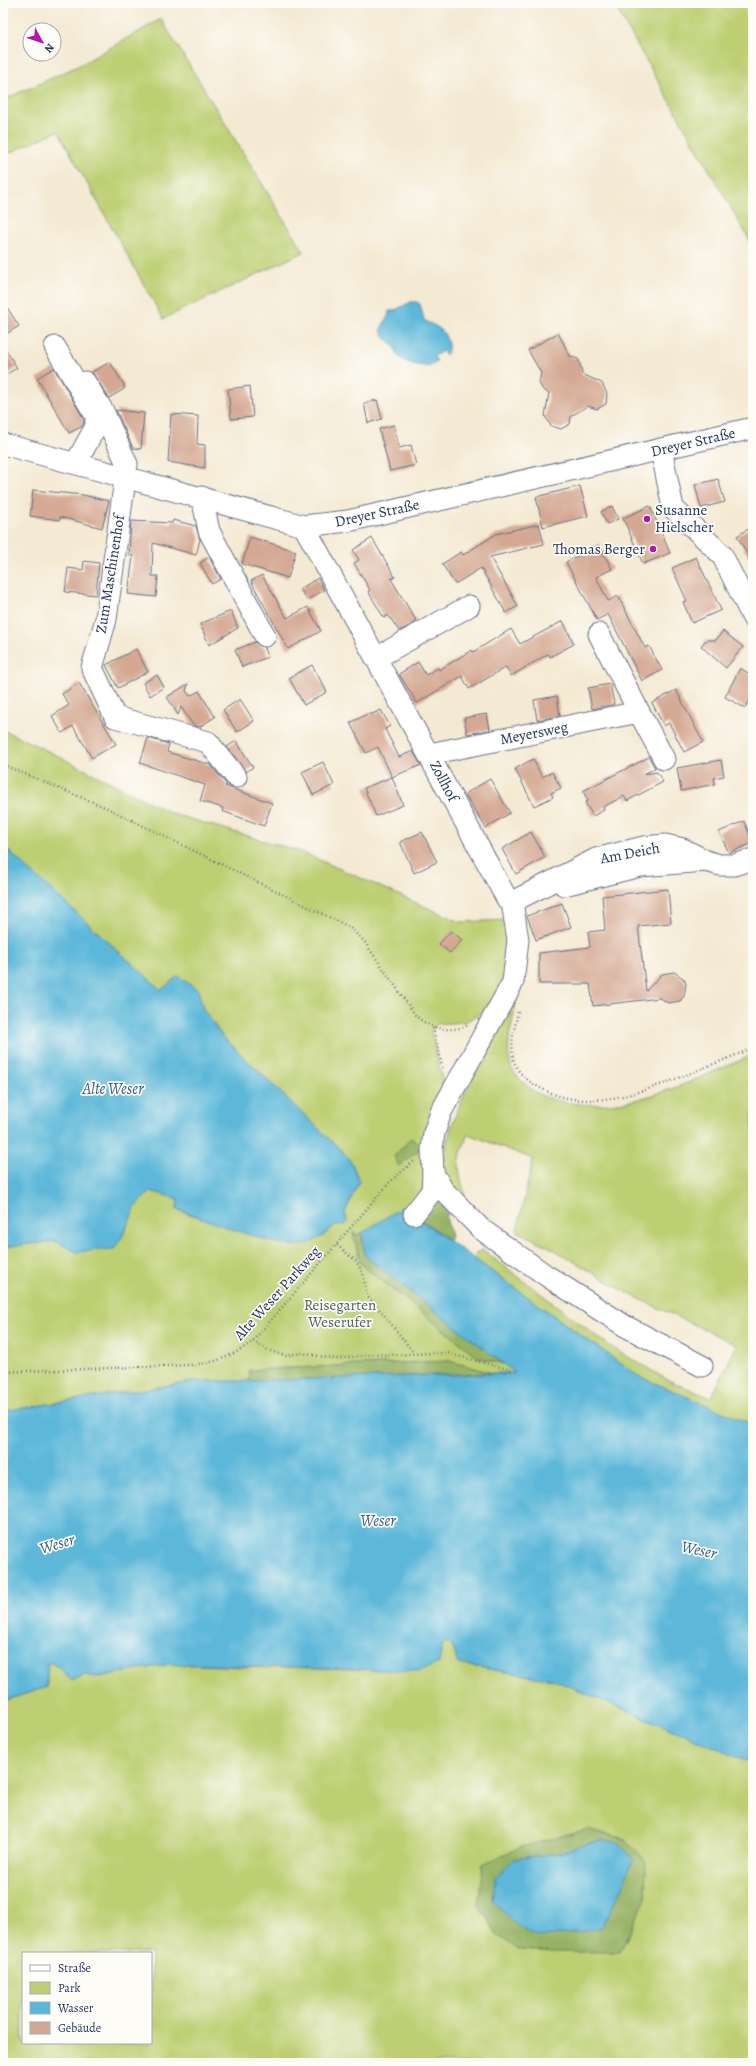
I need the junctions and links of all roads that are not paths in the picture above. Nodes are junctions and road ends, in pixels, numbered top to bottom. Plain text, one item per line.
1 (55, 347) dead end
2 (85, 382) dead end
3 (753, 428) edge
4 (3, 444) edge
5 (661, 449) junction
6 (76, 464) junction
7 (124, 476) junction
8 (202, 497) junction
9 (304, 526) junction
10 (469, 606) dead end
11 (753, 618) edge
12 (599, 634) dead end
13 (265, 636) dead end
14 (376, 658) junction
15 (640, 712) junction
16 (429, 754) junction
17 (664, 759) dead end
18 (236, 777) dead end
19 (753, 859) edge
20 (512, 902) junction
21 (433, 1173) junction
22 (414, 1214) dead end
23 (702, 1366) dead end

1 - 6 street
2 - 7 street, Zum Maschinenhof
3 - 5 street, Dreyer Straße
4 - 6 street, Dreyer Straße
5 - 9 street, Dreyer Straße
5 - 11 street
6 - 7 street, Dreyer Straße
7 - 8 street, Dreyer Straße
7 - 18 street, Zum Maschinenhof
8 - 9 street, Dreyer Straße
8 - 13 street
9 - 14 street, Zollhof
10 - 14 street
12 - 15 street
14 - 16 street, Zollhof
15 - 16 street, Meyersweg
15 - 17 street
16 - 20 street, Zollhof
19 - 20 street, Am Deich
20 - 21 street
21 - 22 street
21 - 23 street

